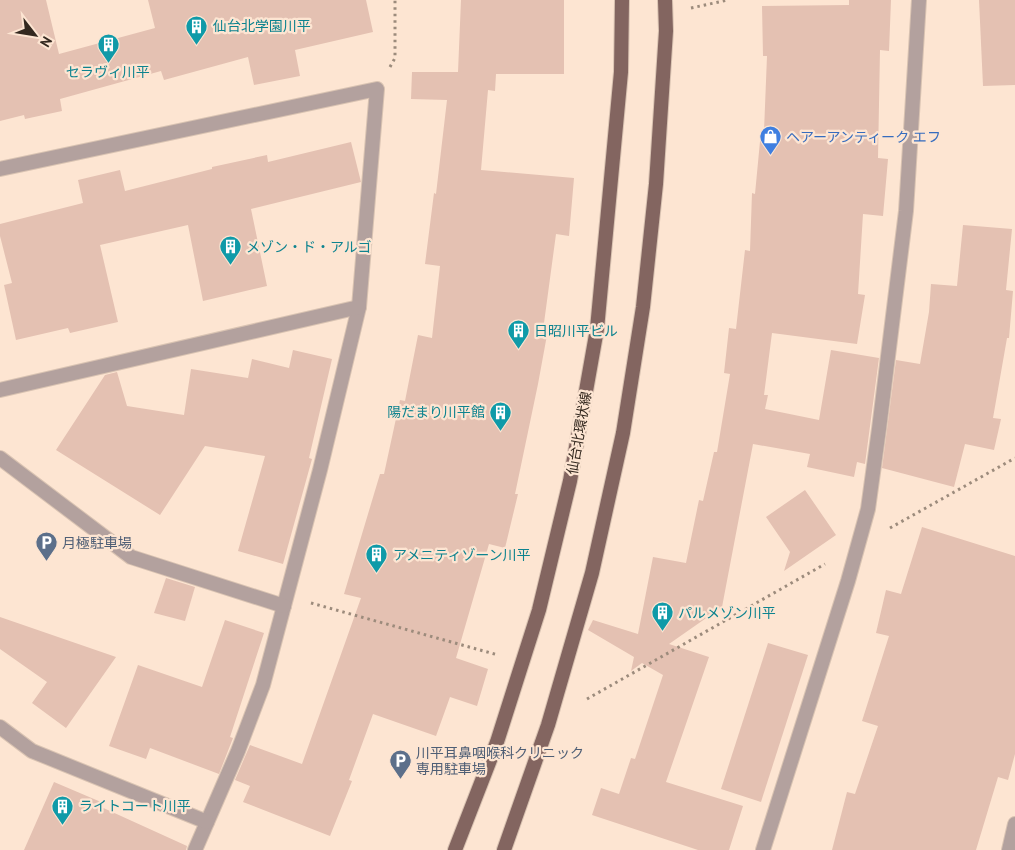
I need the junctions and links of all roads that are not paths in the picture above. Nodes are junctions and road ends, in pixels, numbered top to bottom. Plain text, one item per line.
1 (622, 0) edge
2 (665, 0) edge
3 (919, 0) edge
4 (0, 169) edge
5 (359, 307) junction
6 (0, 390) edge
7 (0, 458) edge
8 (285, 601) junction
9 (0, 727) edge
10 (207, 822) junction
11 (1015, 824) edge
12 (195, 850) edge
13 (456, 850) edge
14 (504, 850) edge
15 (763, 850) edge
16 (1009, 850) edge

1 - 13 main road, 仙台北環状線
2 - 14 main road
3 - 15 street
4 - 5 street
5 - 6 street
5 - 8 street
7 - 8 street
8 - 10 street
9 - 10 street
10 - 12 street
11 - 16 street

